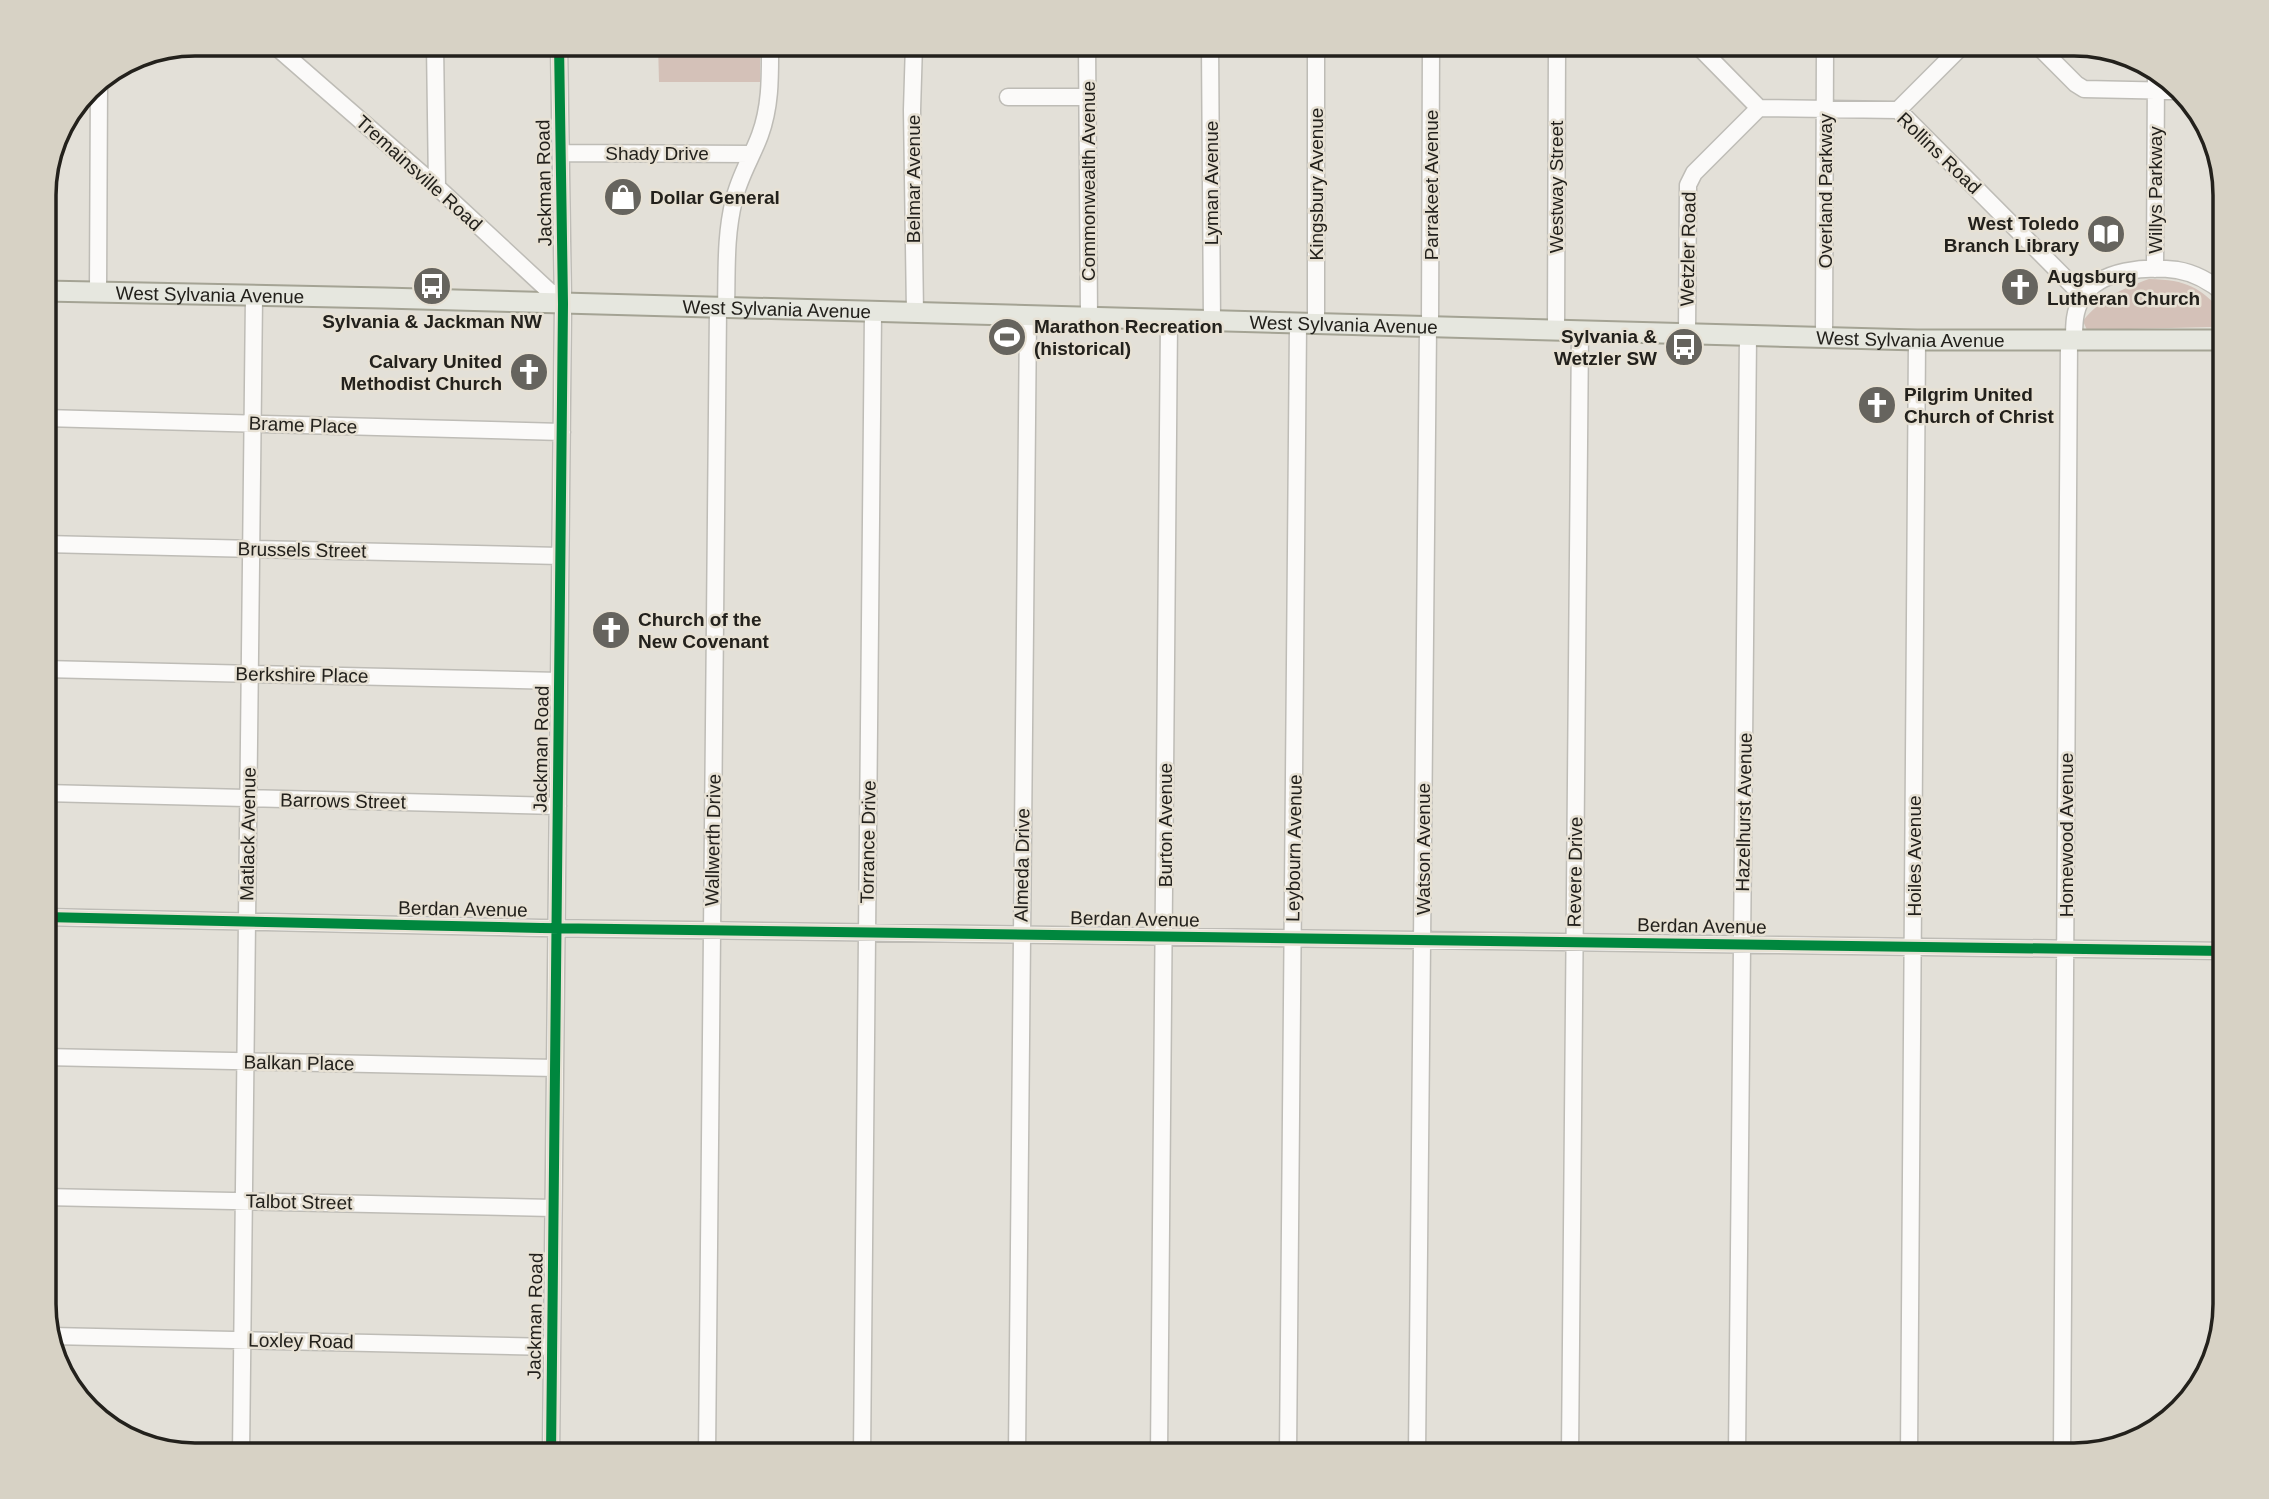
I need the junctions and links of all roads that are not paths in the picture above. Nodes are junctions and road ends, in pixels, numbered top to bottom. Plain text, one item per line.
1 (287, 56) edge
2 (435, 56) edge
3 (559, 56) edge
4 (770, 56) edge
5 (914, 56) edge
6 (1087, 56) edge
7 (1210, 56) edge
8 (1315, 56) edge
9 (1431, 56) edge
10 (1557, 56) edge
11 (1708, 56) edge
12 (1825, 56) edge
13 (1952, 56) edge
14 (2048, 56) edge
15 (2156, 83) edge
16 (2156, 91) junction
17 (2166, 91) edge
18 (99, 95) edge
19 (1009, 97) dead end
20 (1087, 97) junction
21 (1759, 108) junction
22 (1825, 109) junction
23 (1898, 110) junction
24 (561, 153) junction
25 (752, 154) junction
26 (436, 187) junction
27 (2155, 269) junction
28 (2213, 286) edge
29 (56, 291) edge
30 (98, 293) junction
31 (254, 296) junction
32 (2083, 296) junction
33 (563, 304) junction
34 (722, 308) junction
35 (873, 312) junction
36 (915, 313) junction
37 (1028, 316) junction
38 (1089, 318) junction
39 (1169, 320) junction
40 (1212, 322) junction
41 (1307, 324) junction
42 (1429, 327) junction
43 (1556, 331) junction
44 (1580, 331) junction
45 (1687, 334) junction
46 (1748, 336) junction
47 (1824, 337) junction
48 (1917, 340) junction
49 (2072, 340) junction
50 (2213, 340) edge
51 (56, 418) edge
52 (253, 424) junction
53 (562, 432) junction
54 (56, 544) edge
55 (252, 548) junction
56 (561, 556) junction
57 (56, 669) edge
58 (250, 674) junction
59 (559, 681) junction
60 (56, 793) edge
61 (249, 798) junction
62 (558, 806) junction
63 (56, 917) edge
64 (247, 921) junction
65 (556, 928) junction
66 (712, 930) junction
67 (867, 932) junction
68 (1022, 934) junction
69 (1164, 936) junction
70 (1293, 938) junction
71 (1423, 940) junction
72 (1575, 942) junction
73 (1742, 944) junction
74 (1913, 947) junction
75 (2065, 949) junction
76 (2213, 951) edge
77 (56, 1058) edge
78 (246, 1062) junction
79 (555, 1068) junction
80 (56, 1197) edge
81 (244, 1201) junction
82 (553, 1208) junction
83 (60, 1336) edge
84 (242, 1340) junction
85 (552, 1347) junction
86 (241, 1443) edge
87 (551, 1443) edge
88 (707, 1443) edge
89 (862, 1443) edge
90 (1017, 1443) edge
91 (1159, 1443) edge
92 (1289, 1443) edge
93 (1418, 1443) edge
94 (1570, 1443) edge
95 (1737, 1443) edge
96 (1909, 1443) edge
97 (2062, 1443) edge

1 - 26 street, Tremainsville Road
2 - 26 street
3 - 24 street, Jackman Road
4 - 25 street, Wallwerth Drive
5 - 36 street, Belmar Avenue
6 - 20 street, Commonwealth Avenue
7 - 40 street, Lyman Avenue
8 - 41 street, Kingsbury Avenue
9 - 42 street, Parrakeet Avenue
10 - 43 street, Westway Street
11 - 21 street
12 - 22 street, Overland Parkway
13 - 23 street
14 - 16 street
15 - 16 street, Willys Parkway
16 - 17 street
16 - 27 street, Willys Parkway
18 - 30 street
19 - 20 street
20 - 38 street, Commonwealth Avenue
21 - 22 street, Rollins Road
21 - 45 street, Wetzler Road
22 - 23 street, Rollins Road
22 - 47 street, Overland Parkway
23 - 32 street, Rollins Road
24 - 25 street, Shady Drive
24 - 33 street, Jackman Road
25 - 34 street, Wallwerth Drive
26 - 33 street, Tremainsville Road
27 - 28 street
27 - 32 street
29 - 30 main road, West Sylvania Avenue
30 - 31 main road, West Sylvania Avenue
31 - 33 main road, West Sylvania Avenue
31 - 52 street, Matlack Avenue
32 - 49 street, Homewood Avenue
33 - 34 main road, West Sylvania Avenue
33 - 53 street, Jackman Road
34 - 35 main road, West Sylvania Avenue
34 - 66 street, Wallwerth Drive
35 - 36 main road, West Sylvania Avenue
35 - 67 street, Torrance Drive
36 - 37 main road, West Sylvania Avenue
37 - 38 main road, West Sylvania Avenue
37 - 68 street, Almeda Drive
38 - 39 main road, West Sylvania Avenue
39 - 40 main road, West Sylvania Avenue
39 - 69 street, Burton Avenue
40 - 41 main road, West Sylvania Avenue
41 - 42 main road, West Sylvania Avenue
41 - 70 street, Leybourn Avenue
42 - 43 main road, West Sylvania Avenue
42 - 71 street, Watson Avenue
43 - 44 main road, West Sylvania Avenue
44 - 45 main road, West Sylvania Avenue
44 - 72 street, Revere Drive
45 - 46 main road, West Sylvania Avenue
46 - 47 main road, West Sylvania Avenue
46 - 73 street, Hazelhurst Avenue
47 - 48 main road, West Sylvania Avenue
48 - 49 main road, West Sylvania Avenue
48 - 74 street, Hoiles Avenue
49 - 50 main road, West Sylvania Avenue
49 - 75 street, Homewood Avenue
51 - 52 street, Brame Place
52 - 53 street, Brame Place
52 - 55 street, Matlack Avenue
53 - 56 street, Jackman Road
54 - 55 street, Brussels Street
55 - 56 street, Brussels Street
55 - 58 street, Matlack Avenue
56 - 59 street, Jackman Road
57 - 58 street, Berkshire Place
58 - 59 street, Berkshire Place
58 - 61 street, Matlack Avenue
59 - 62 street, Jackman Road
60 - 61 street, Barrows Street
61 - 62 street, Barrows Street
61 - 64 street, Matlack Avenue
62 - 65 street, Jackman Road
63 - 64 street, Berdan Avenue
64 - 65 street, Berdan Avenue
64 - 78 street, Matlack Avenue
65 - 66 street, Berdan Avenue
65 - 79 street, Jackman Road
66 - 67 street, Berdan Avenue
66 - 88 street, Wallwerth Drive
67 - 68 street, Berdan Avenue
67 - 89 street, Torrance Drive
68 - 69 street, Berdan Avenue
68 - 90 street, Almeda Drive
69 - 70 street, Berdan Avenue
69 - 91 street, Burton Avenue
70 - 71 street, Berdan Avenue
70 - 92 street, Leybourn Avenue
71 - 72 street, Berdan Avenue
71 - 93 street, Watson Avenue
72 - 73 street, Berdan Avenue
72 - 94 street, Revere Drive
73 - 74 street, Berdan Avenue
73 - 95 street, Hazelhurst Avenue
74 - 75 street, Berdan Avenue
74 - 96 street, Hoiles Avenue
75 - 76 street, Berdan Avenue
75 - 97 street, Homewood Avenue
77 - 78 street, Balkan Place
78 - 79 street, Balkan Place
78 - 81 street, Matlack Avenue
79 - 82 street, Jackman Road
80 - 81 street, Talbot Street
81 - 82 street, Talbot Street
81 - 84 street, Matlack Avenue
82 - 85 street, Jackman Road
83 - 84 street, Loxley Road
84 - 85 street, Loxley Road
84 - 86 street, Matlack Avenue
85 - 87 street, Jackman Road

